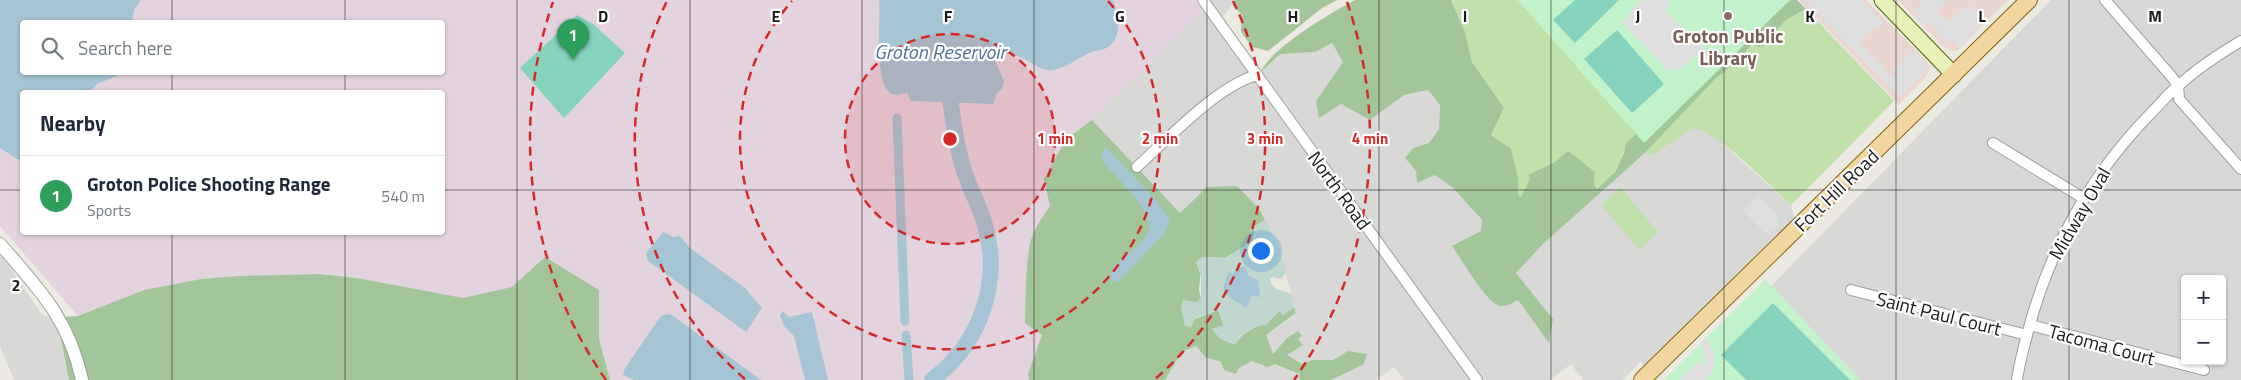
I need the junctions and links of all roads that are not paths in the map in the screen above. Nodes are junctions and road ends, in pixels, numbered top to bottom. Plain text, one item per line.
1 (1203, 0) edge
2 (1882, 0) edge
3 (2029, 0) edge
4 (2105, 0) edge
5 (2241, 41) edge
6 (1257, 75) junction
7 (1954, 75) junction
8 (2178, 86) junction
9 (1993, 142) dead end
10 (1137, 167) dead end
11 (2241, 169) edge
12 (2083, 198) junction
13 (0, 244) edge
14 (1851, 290) dead end
15 (2028, 330) junction
16 (2204, 370) dead end
17 (82, 380) edge
18 (1477, 380) edge
19 (1642, 380) edge
20 (2017, 380) edge

1 - 6 street, North Road
2 - 7 main road
3 - 7 main road, Fort Hill Road
4 - 8 street
5 - 8 street, Midway Oval
6 - 10 street
6 - 18 street, North Road
7 - 19 main road, Fort Hill Road
8 - 11 street
8 - 12 street, Midway Oval
9 - 12 street
12 - 15 street, Midway Oval
13 - 17 street
14 - 15 street, Saint Paul Court
15 - 16 street, Tacoma Court
15 - 20 street, Midway Oval

